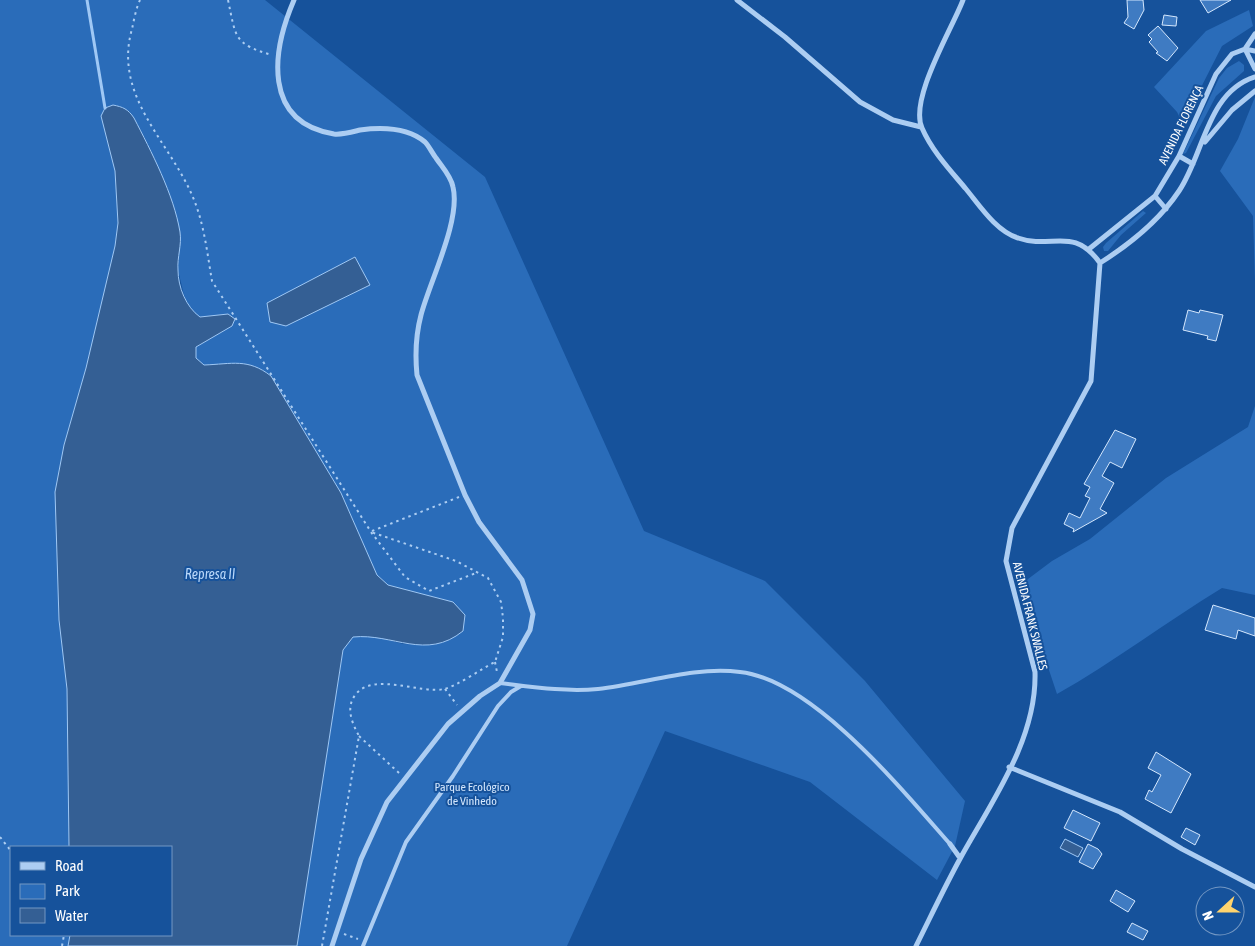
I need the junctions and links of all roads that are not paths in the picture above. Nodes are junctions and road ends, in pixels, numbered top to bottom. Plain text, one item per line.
1 (294, 0) edge
2 (737, 0) edge
3 (963, 0) edge
4 (1255, 34) edge
5 (1245, 49) junction
6 (1255, 51) edge
7 (1255, 69) edge
8 (1255, 77) edge
9 (1255, 90) edge
10 (921, 127) junction
11 (1200, 148) junction
12 (1179, 156) junction
13 (1193, 164) junction
14 (1155, 196) junction
15 (1166, 209) junction
16 (1089, 249) junction
17 (1100, 263) junction
18 (500, 683) junction
19 (522, 686) junction
20 (1010, 767) junction
21 (950, 844) joint
22 (960, 858) junction
23 (1255, 887) edge
24 (364, 944) edge
25 (332, 946) edge
26 (916, 946) edge

1 - 18 street
2 - 10 street
3 - 10 street
4 - 5 street, AVENIDA FLORENÇA
5 - 6 street
5 - 7 street
5 - 12 street, AVENIDA FLORENÇA
8 - 11 street, AVENIDA FLORENÇA
9 - 11 street, AVENIDA FLORENÇA
10 - 16 street
11 - 13 street, AVENIDA FLORENÇA
12 - 13 street
12 - 14 street, AVENIDA FLORENÇA
13 - 15 street, AVENIDA FLORENÇA
14 - 15 street
14 - 16 street, AVENIDA FLORENÇA
15 - 17 street, AVENIDA FLORENÇA
16 - 17 street
17 - 20 street, AVENIDA FRANK SWALLES
18 - 19 lane
18 - 25 street
19 - 21 lane
19 - 24 lane
20 - 22 street, AVENIDA FRANK SWALLES
20 - 23 street
21 - 22 street
22 - 26 street, AVENIDA FRANK SWALLES

